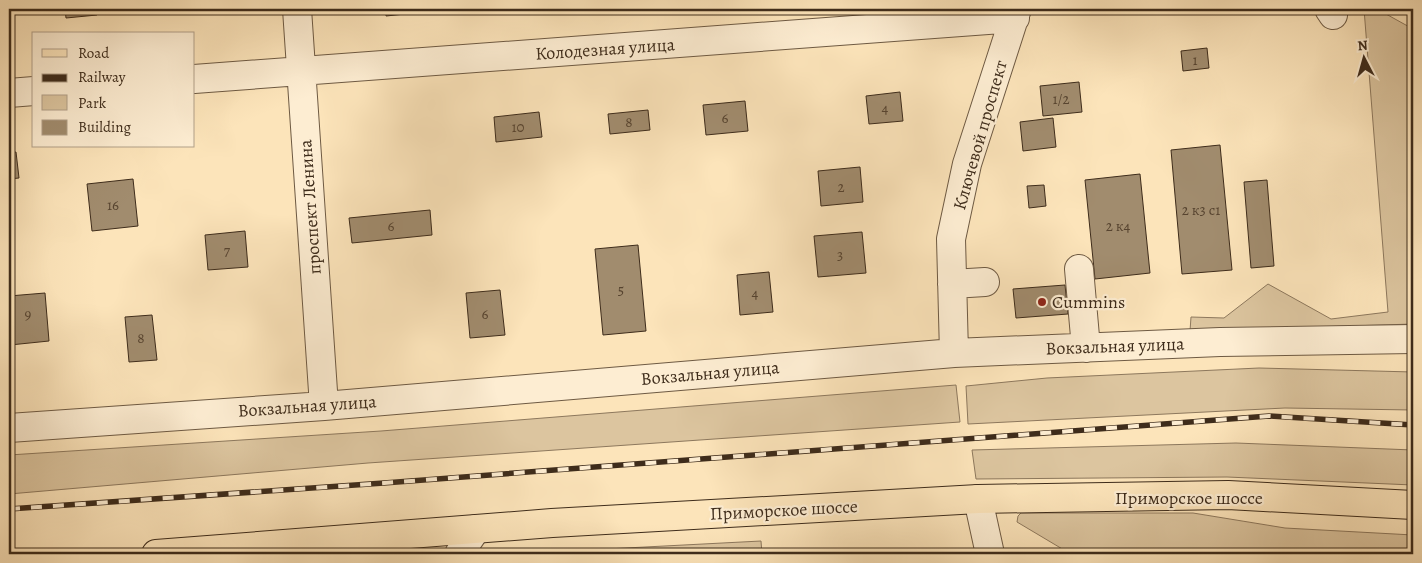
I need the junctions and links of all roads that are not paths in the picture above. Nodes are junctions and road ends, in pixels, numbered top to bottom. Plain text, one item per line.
1 (297, 9) edge
2 (1017, 11) edge
3 (301, 71) junction
4 (195, 79) edge
5 (32, 91) edge
6 (9, 93) edge
7 (1079, 269) dead end
8 (985, 282) dead end
9 (952, 284) junction
10 (1413, 339) edge
11 (1086, 348) junction
12 (954, 353) junction
13 (324, 406) junction
14 (9, 428) edge
15 (978, 500) junction
16 (1413, 505) edge
17 (476, 529) junction
18 (156, 554) edge
19 (459, 554) edge
20 (990, 554) edge

1 - 3 street, проспект Ленина
2 - 3 street, Колодезная улица
2 - 9 street, Ключевой проспект
3 - 4 street, Колодезная улица
3 - 13 street, проспект Ленина
5 - 6 street
7 - 11 street
8 - 9 street
9 - 12 street, Ключевой проспект
10 - 11 street, Вокзальная улица
11 - 12 street, Вокзальная улица
12 - 13 street, Вокзальная улица
13 - 14 street, Вокзальная улица
15 - 16 main road, Приморское шоссе
15 - 17 main road, Приморское шоссе
15 - 20 street
17 - 18 main road, Приморское шоссе
17 - 19 street

